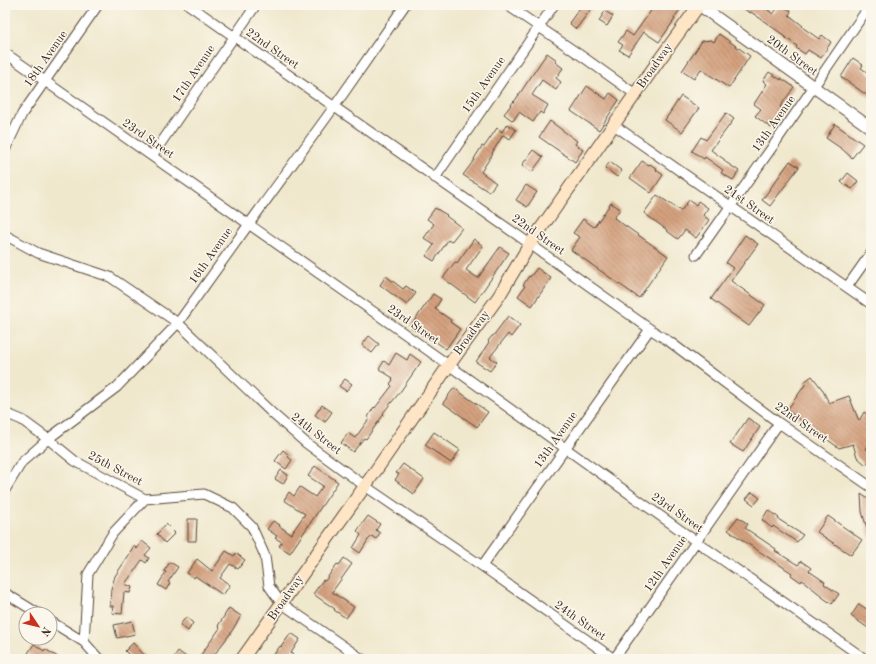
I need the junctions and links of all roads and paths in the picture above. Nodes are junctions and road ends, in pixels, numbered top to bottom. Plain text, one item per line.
1 (98, 5) edge
2 (189, 5) edge
3 (256, 5) edge
4 (405, 5) edge
5 (507, 5) edge
6 (554, 5) edge
7 (699, 5) edge
8 (870, 5) edge
9 (538, 27) junction
10 (234, 37) junction
11 (5, 53) edge
12 (45, 81) junction
13 (814, 88) junction
14 (635, 94) junction
15 (334, 107) junction
16 (614, 124) junction
17 (871, 128) edge
18 (5, 150) edge
19 (152, 156) junction
20 (435, 178) junction
21 (731, 207) junction
22 (249, 224) junction
23 (5, 235) edge
24 (530, 244) junction
25 (871, 253) edge
26 (696, 255) dead end
27 (848, 287) junction
28 (871, 304) edge
29 (178, 323) junction
30 (650, 329) junction
31 (449, 365) junction
32 (5, 413) edge
33 (779, 424) junction
34 (48, 438) junction
35 (565, 448) junction
36 (365, 486) junction
37 (871, 487) edge
38 (5, 490) edge
39 (145, 499) junction
40 (696, 542) junction
41 (482, 566) junction
42 (5, 593) edge
43 (281, 603) junction
44 (26, 606) edge
45 (58, 626) edge
46 (84, 642) junction
47 (871, 654) edge
48 (99, 659) edge
49 (242, 659) edge
50 (362, 659) edge
51 (614, 659) edge
52 (867, 659) edge

1 - 12 street, 18th Avenue
2 - 10 street, 22nd Street
3 - 10 street, 17th Avenue
4 - 15 street, 16th Avenue
5 - 9 street
6 - 9 street, 15th Avenue
7 - 13 street, 20th Street
7 - 14 main road, Broadway
8 - 13 street, 13th Avenue
9 - 14 street
9 - 20 street, 15th Avenue
10 - 15 street, 22nd Street
10 - 19 street, 17th Avenue
11 - 12 street, 23rd Street
12 - 18 street, 18th Avenue
12 - 19 street, 23rd Street
13 - 17 street, 20th Street
13 - 21 street, 13th Avenue
14 - 16 main road, Broadway
15 - 20 street, 22nd Street
15 - 22 street, 16th Avenue
16 - 21 street, 21st Street
16 - 24 main road, Broadway
19 - 22 street, 23rd Street
20 - 24 street, 22nd Street
21 - 26 street, 13th Avenue
21 - 27 street, 21st Street
22 - 29 street, 16th Avenue
22 - 31 street, 23rd Street
23 - 29 street, 24th Street
24 - 30 street, 22nd Street
24 - 31 main road, Broadway
25 - 27 street
27 - 28 street, 21st Street
29 - 34 street, 16th Avenue
29 - 36 street, 24th Street
30 - 33 street, 22nd Street
30 - 35 street, 13th Avenue
31 - 35 street, 23rd Street
31 - 36 main road, Broadway
32 - 34 street, 25th Street
33 - 37 street, 22nd Street
33 - 40 street, 12th Avenue
34 - 38 street, 16th Avenue
34 - 39 street, 25th Street
35 - 40 street, 23rd Street
35 - 41 street, 13th Avenue
36 - 41 street, 24th Street
36 - 43 main road, Broadway
39 - 43 street, 25th Street
39 - 46 street
40 - 51 street, 12th Avenue
40 - 52 street, 23rd Street
41 - 51 street, 24th Street
42 - 44 street
43 - 49 main road, Broadway
43 - 50 street, 25th Street
45 - 46 street
46 - 48 street
47 - 52 street

